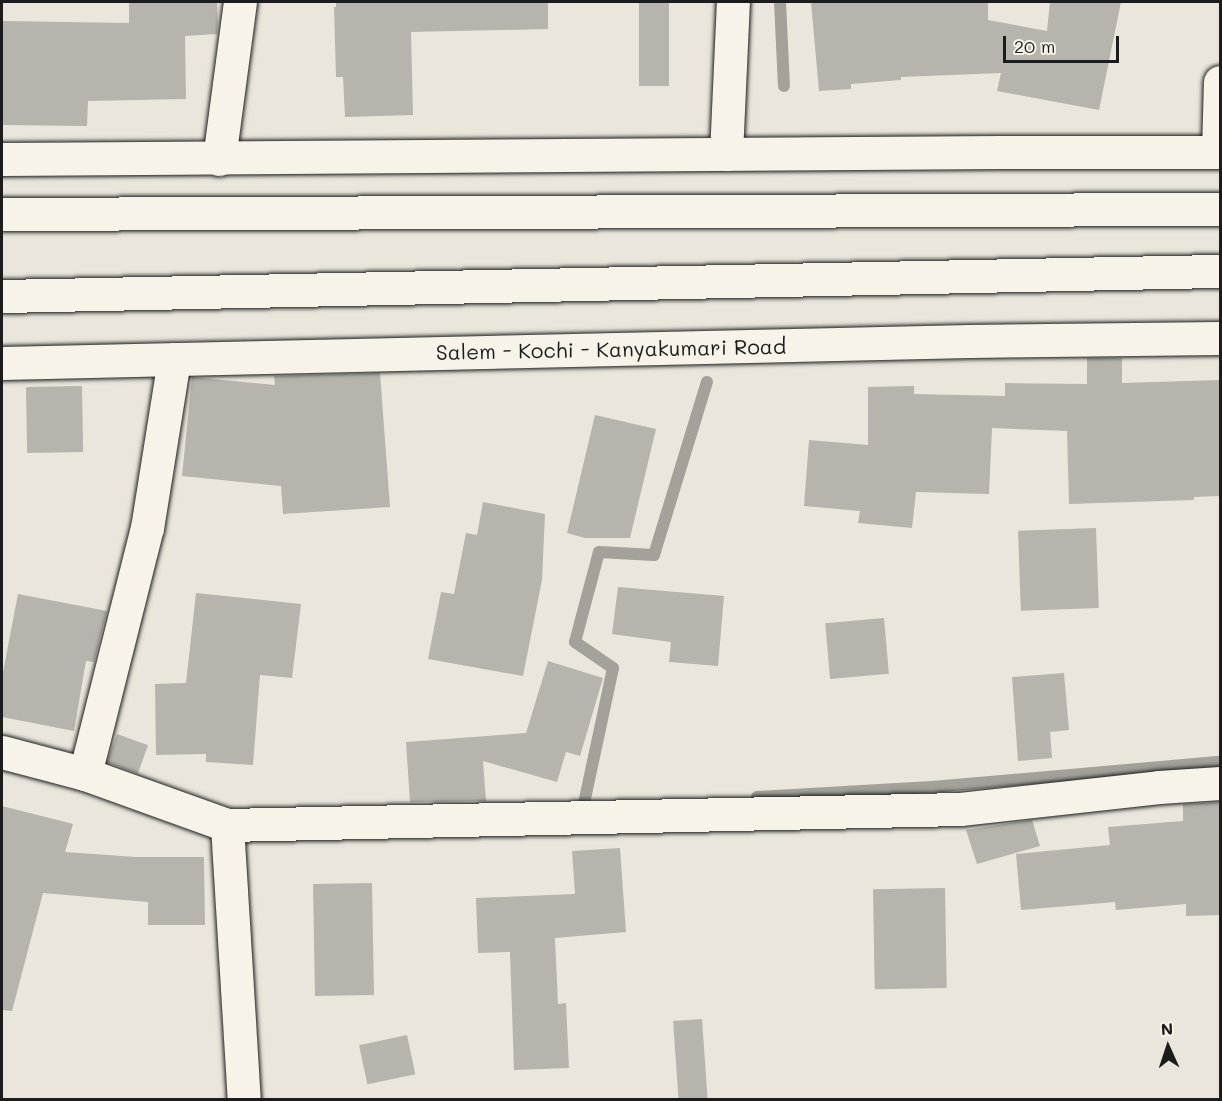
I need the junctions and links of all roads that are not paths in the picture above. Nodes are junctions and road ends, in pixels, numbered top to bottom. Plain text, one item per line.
1 (240, 2) edge
2 (733, 2) edge
3 (1221, 82) edge
4 (1219, 152) edge
5 (726, 154) junction
6 (2, 159) edge
7 (219, 159) junction
8 (1221, 209) edge
9 (2, 213) edge
10 (1221, 271) edge
11 (2, 296) edge
12 (1221, 338) edge
13 (174, 359) junction
14 (2, 363) edge
15 (2, 752) edge
16 (85, 774) junction
17 (1221, 783) edge
18 (227, 825) junction
19 (244, 1100) edge

1 - 7 main road
2 - 5 main road
3 - 4 main road
4 - 5 main road
5 - 7 main road
6 - 7 main road
8 - 9 main road
10 - 11 main road
12 - 13 main road, Salem - Kochi - Kanyakumari Road
13 - 14 main road, Salem - Kochi - Kanyakumari Road
13 - 16 main road
15 - 16 main road
16 - 18 main road
17 - 18 main road
18 - 19 main road

